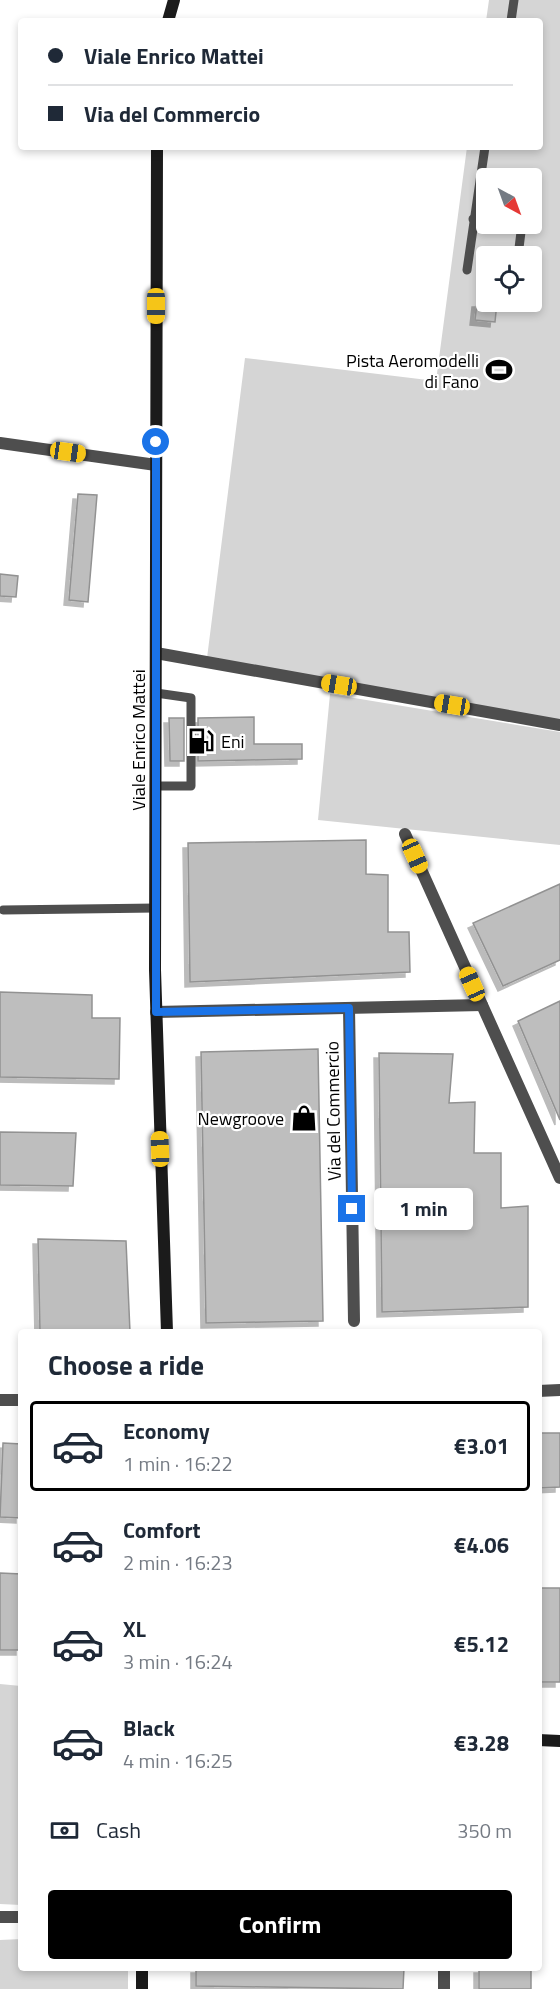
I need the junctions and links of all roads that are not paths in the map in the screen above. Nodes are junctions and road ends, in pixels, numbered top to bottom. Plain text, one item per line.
1 (174, 0) edge
2 (514, 0) edge
3 (169, 18) edge
4 (511, 18) edge
5 (157, 150) edge
6 (484, 150) edge
7 (473, 219) junction
8 (476, 219) edge
9 (467, 270) dead end
10 (0, 443) edge
11 (156, 465) junction
12 (156, 653) junction
13 (156, 693) junction
14 (560, 725) edge
15 (156, 786) junction
16 (405, 834) dead end
17 (156, 908) junction
18 (3, 910) dead end
19 (482, 1005) junction
20 (349, 1008) junction
21 (156, 1012) junction
22 (560, 1178) edge
23 (354, 1321) dead end
24 (166, 1329) edge
25 (560, 1390) edge
26 (542, 1391) edge
27 (0, 1400) edge
28 (18, 1400) edge
29 (542, 1740) edge
30 (560, 1741) edge
31 (0, 1917) edge
32 (18, 1917) edge
33 (142, 1971) edge
34 (444, 1971) edge
35 (142, 1989) edge
36 (444, 1989) edge

1 - 3 street
2 - 4 lane
5 - 11 street, Viale Enrico Mattei
6 - 7 lane
7 - 8 lane
7 - 9 lane
10 - 11 street
11 - 12 street, Viale Enrico Mattei
12 - 13 street, Viale Enrico Mattei
12 - 14 street
13 - 15 street, Viale Enrico Mattei
13 - 15 lane
15 - 17 street, Viale Enrico Mattei
16 - 19 street
17 - 18 lane
17 - 21 street, Viale Enrico Mattei
19 - 20 street
19 - 22 street
20 - 21 street
20 - 23 street, Via del Commercio
21 - 24 street, Viale Enrico Mattei
25 - 26 street
27 - 28 street
29 - 30 street
31 - 32 street
33 - 35 street
34 - 36 street

